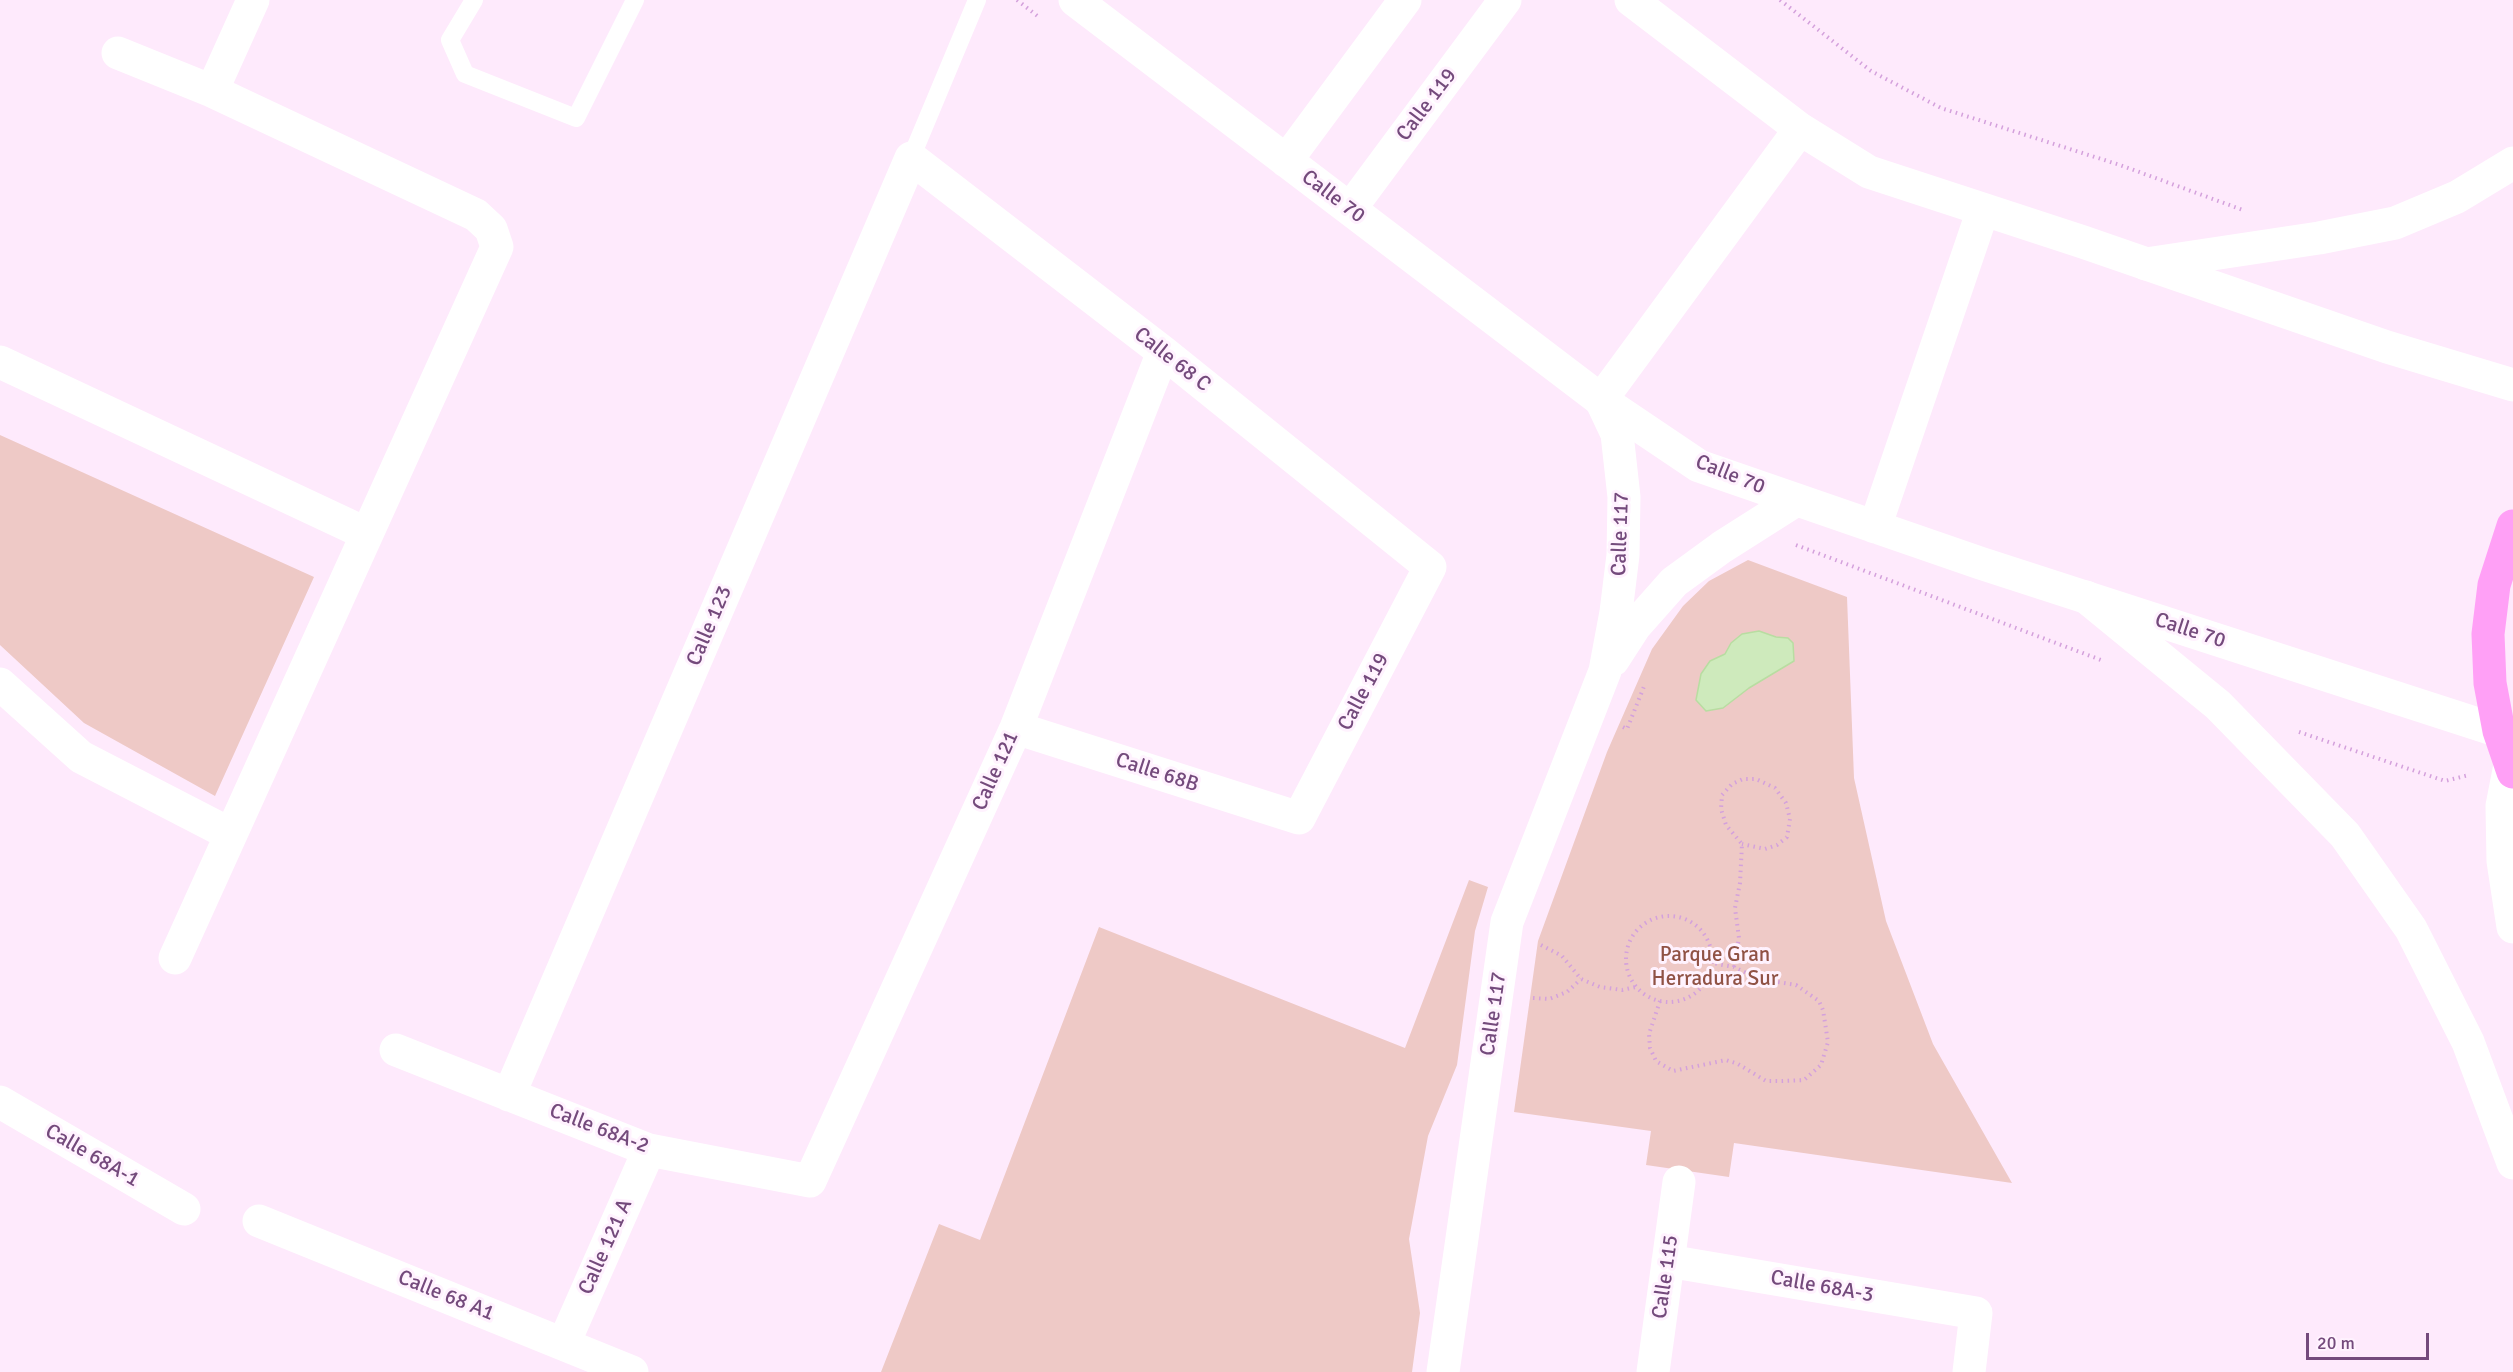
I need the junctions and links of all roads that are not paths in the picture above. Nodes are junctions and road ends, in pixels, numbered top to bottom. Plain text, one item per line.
1 (253, 0) edge
2 (474, 0) edge
3 (635, 0) edge
4 (977, 0) edge
5 (1075, 0) edge
6 (1405, 0) edge
7 (1505, 0) edge
8 (1631, 0) edge
9 (118, 53) dead end
10 (212, 91) junction
11 (1800, 129) junction
12 (911, 158) junction
13 (1286, 161) junction
14 (2513, 163) edge
15 (1350, 209) junction
16 (1983, 210) junction
17 (2146, 264) junction
18 (1163, 352) junction
19 (0, 362) edge
20 (2513, 386) edge
21 (1601, 400) junction
22 (1796, 500) junction
23 (2513, 526) edge
24 (1875, 527) junction
25 (367, 534) junction
26 (1430, 567) joint
27 (2086, 597) junction
28 (1605, 671) junction
29 (0, 684) edge
30 (1016, 728) junction
31 (2499, 731) junction
32 (2511, 768) edge
33 (1299, 818) joint
34 (230, 834) junction
35 (2513, 927) edge
36 (175, 958) dead end
37 (396, 1050) dead end
38 (509, 1095) junction
39 (0, 1102) edge
40 (649, 1150) junction
41 (2513, 1163) edge
42 (810, 1181) joint
43 (1679, 1182) dead end
44 (184, 1209) dead end
45 (259, 1221) dead end
46 (1668, 1261) junction
47 (564, 1343) junction
48 (632, 1372) edge
49 (1443, 1372) edge
50 (1653, 1372) edge
51 (1969, 1372) edge

1 - 10 street
2 - 3 lane
4 - 12 lane
5 - 13 street, Calle 70
6 - 13 street
7 - 15 street, Calle 119
8 - 11 street
9 - 10 street
10 - 25 street
11 - 16 street
11 - 21 street
12 - 18 street, Calle 68 C
12 - 38 street, Calle 123
13 - 15 street, Calle 70
14 - 17 street
15 - 21 street, Calle 70
16 - 17 street
16 - 24 street
17 - 20 street
18 - 26 street, Calle 68 C
18 - 30 street, Calle 121
19 - 25 street
21 - 22 street, Calle 70
21 - 28 street, Calle 117
22 - 24 street, Calle 70
22 - 28 street, Calle 117
23 - 31 main road
24 - 27 street, Calle 70
25 - 34 street
26 - 33 street, Calle 119
27 - 31 street, Calle 70
27 - 41 street
28 - 49 street, Calle 117
29 - 34 street
30 - 33 street, Calle 68B
30 - 42 street, Calle 121
31 - 32 main road
32 - 35 street
34 - 36 street
37 - 38 street, Calle 68A-2
38 - 40 street, Calle 68A-2
39 - 44 street, Calle 68A-1
40 - 42 street, Calle 68A-2
40 - 47 street, Calle 121 A
43 - 46 street, Calle 115
45 - 47 street, Calle 68 A1
46 - 50 street, Calle 115
46 - 51 street, Calle 68A-3
47 - 48 street, Calle 68 A1

